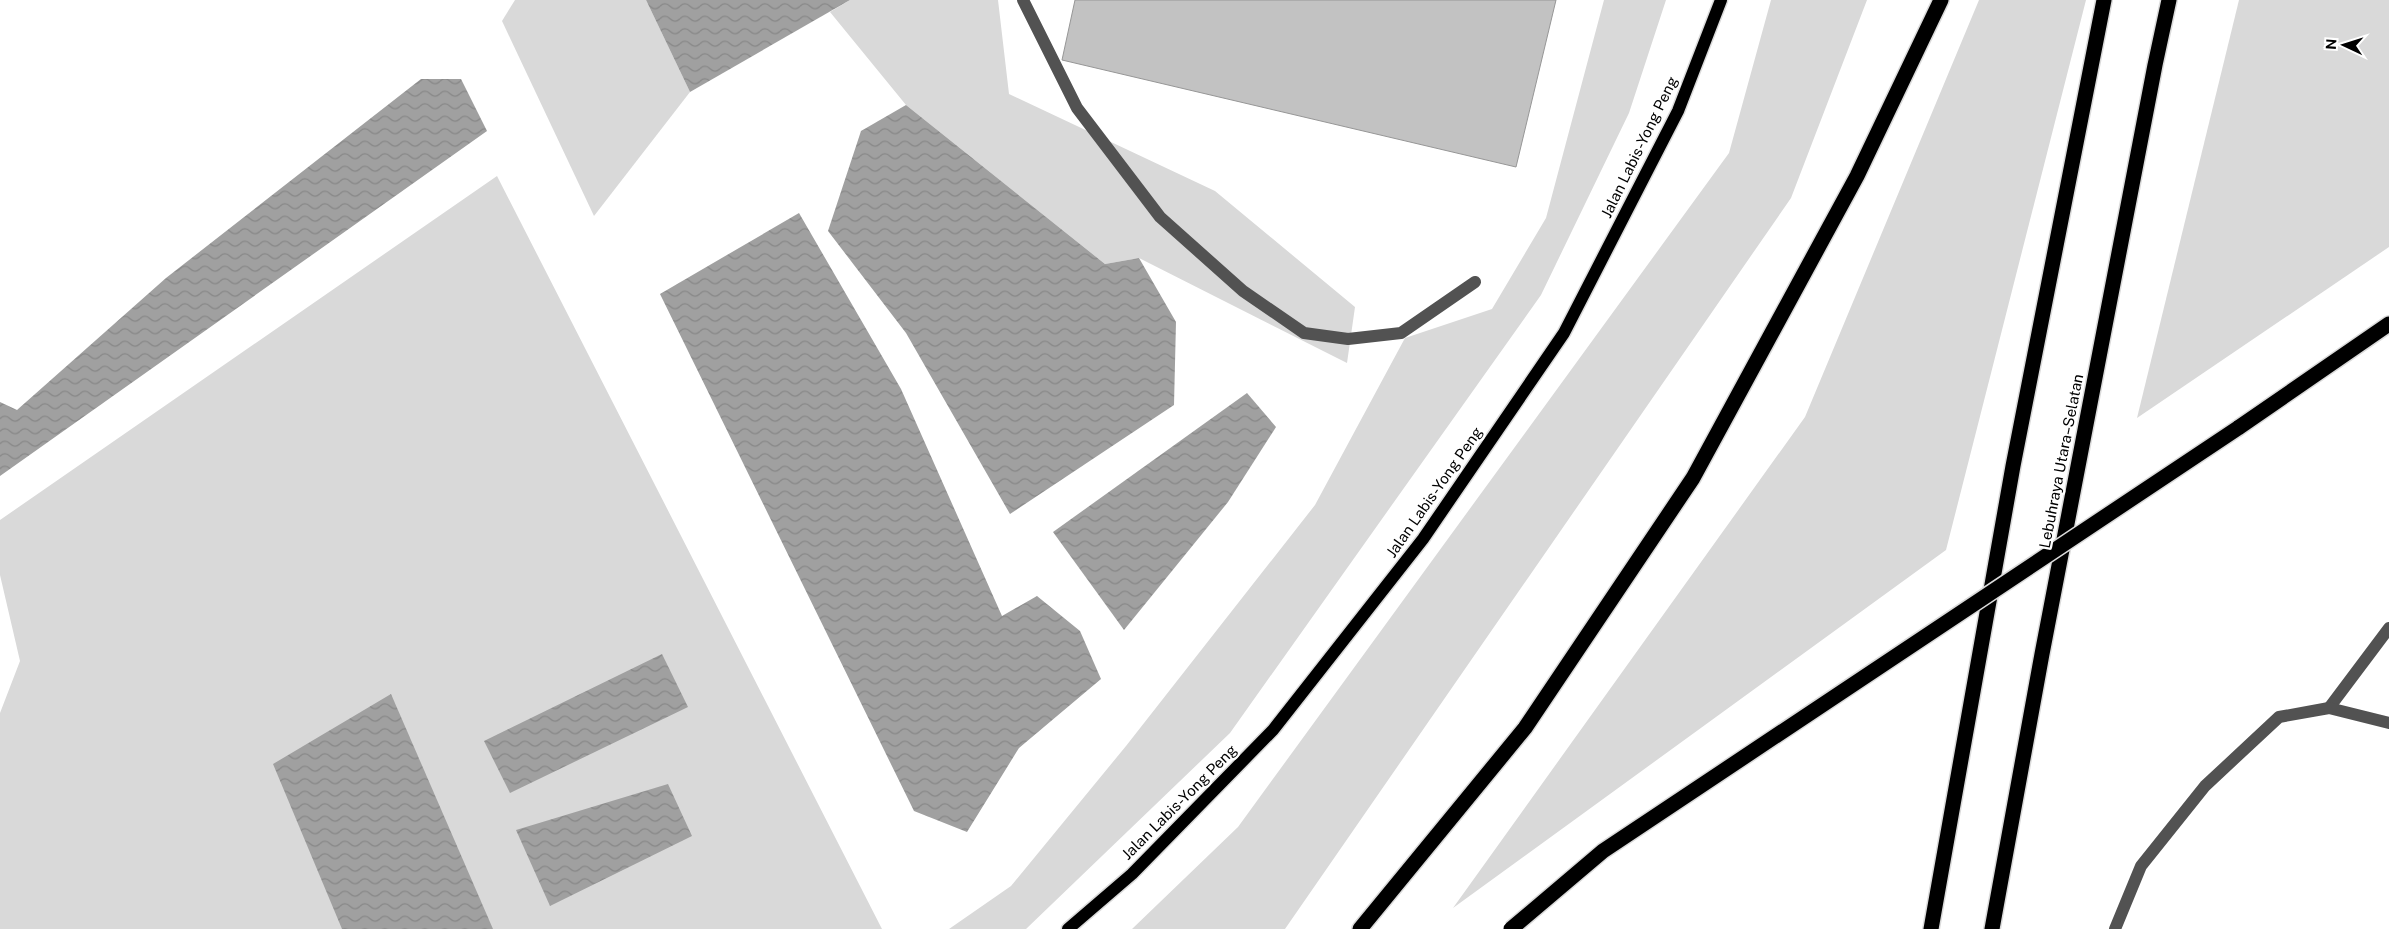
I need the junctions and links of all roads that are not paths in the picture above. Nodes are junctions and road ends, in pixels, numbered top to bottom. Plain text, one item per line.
1 (1023, 0) edge
2 (1720, 0) edge
3 (1940, 0) edge
4 (2104, 0) edge
5 (2170, 0) edge
6 (1475, 282) dead end
7 (2389, 324) edge
8 (2389, 628) edge
9 (2329, 708) junction
10 (2389, 723) edge
11 (1068, 929) edge
12 (1360, 929) edge
13 (1511, 929) edge
14 (1931, 929) edge
15 (1992, 929) edge
16 (2115, 929) edge

1 - 6 street
2 - 11 main road, Jalan Labis-Yong Peng
3 - 12 highway
4 - 14 highway
5 - 15 highway, Lebuhraya Utara–Selatan
7 - 13 highway, bridge
8 - 9 street
9 - 10 street
9 - 16 street

